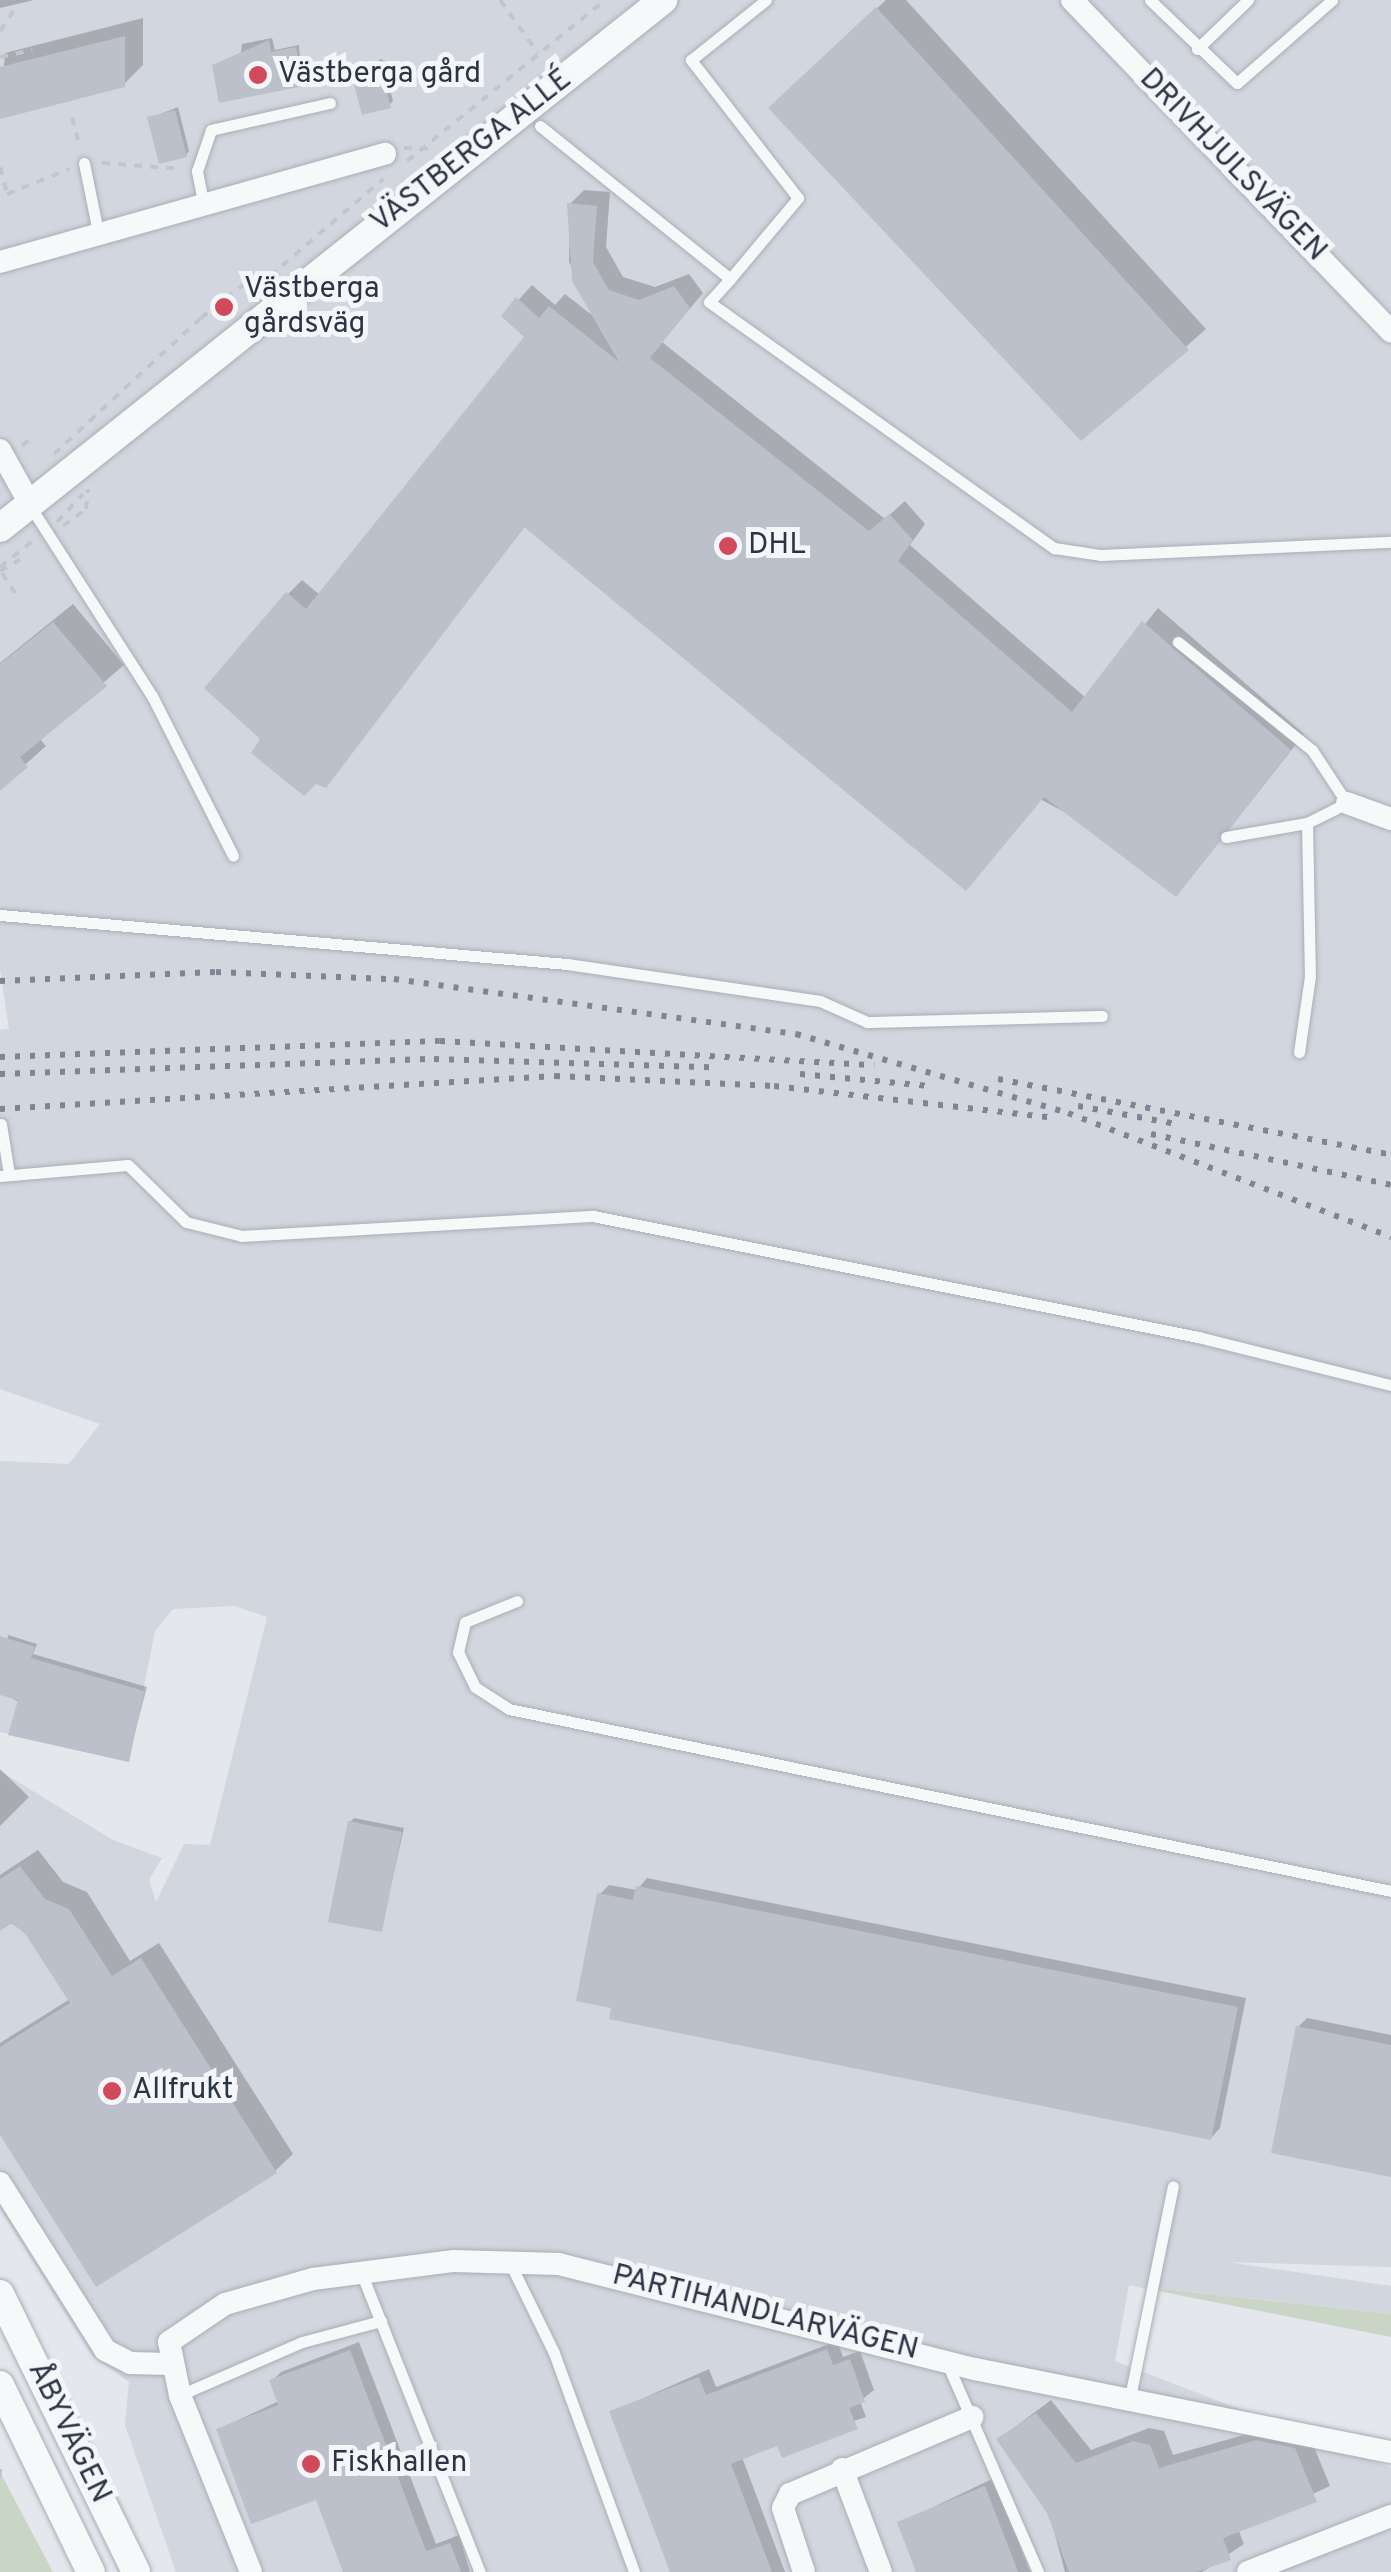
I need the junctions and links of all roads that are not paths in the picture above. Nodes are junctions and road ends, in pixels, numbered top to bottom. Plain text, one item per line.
1 (663, 0) edge
2 (766, 0) edge
3 (1248, 0) edge
4 (1332, 0) edge
5 (1074, 1) edge
6 (1158, 3) edge
7 (1196, 50) junction
8 (330, 103) dead end
9 (540, 126) dead end
10 (84, 163) road end
11 (391, 165) road end
12 (204, 207) junction
13 (99, 236) junction
14 (0, 262) edge
15 (730, 280) junction
16 (1391, 332) edge
17 (0, 450) edge
18 (30, 504) junction
19 (0, 528) edge
20 (1384, 543) edge
21 (1391, 555) edge
22 (1178, 642) dead end
23 (1347, 803) junction
24 (1391, 819) edge
25 (1308, 823) junction
26 (1226, 837) dead end
27 (233, 856) dead end
28 (0, 915) edge
29 (1102, 1016) dead end
30 (1299, 1052) dead end
31 (1, 1124) edge
32 (4, 1175) edge
33 (1391, 1385) edge
34 (517, 1601) dead end
35 (1391, 1891) edge
36 (0, 2183) edge
37 (1173, 2186) dead end
38 (508, 2259) junction
39 (361, 2272) junction
40 (0, 2294) edge
41 (382, 2321) junction
42 (946, 2361) junction
43 (170, 2364) junction
44 (0, 2385) edge
45 (180, 2395) junction
46 (1129, 2402) junction
47 (972, 2417) junction
48 (1391, 2452) edge
49 (842, 2469) junction
50 (1391, 2516) edge
51 (1301, 2561) edge
52 (91, 2572) edge
53 (136, 2572) edge
54 (252, 2572) edge
55 (480, 2572) edge
56 (634, 2572) edge
57 (804, 2572) edge
58 (881, 2572) edge
59 (1038, 2572) edge
60 (1248, 2572) edge

1 - 18 street, VÄSTBERGA ALLÉ
2 - 15 lane
3 - 7 lane
4 - 7 lane
5 - 16 street, DRIVHJULSVÄGEN
6 - 7 lane
8 - 12 lane
9 - 15 lane
10 - 13 lane
11 - 12 street
12 - 13 street
13 - 14 street
15 - 20 lane
17 - 18 street
18 - 19 street, VÄSTBERGA ALLÉ
18 - 27 lane
20 - 21 lane
22 - 23 lane
23 - 24 street
23 - 25 lane
25 - 26 lane
25 - 30 lane
28 - 29 lane
31 - 32 lane
32 - 33 lane
34 - 35 lane
36 - 43 street
37 - 46 lane
38 - 39 street, PARTIHANDLARVÄGEN
38 - 42 street, PARTIHANDLARVÄGEN
38 - 56 lane
39 - 41 lane
39 - 43 street, PARTIHANDLARVÄGEN
40 - 53 street, ÅBYVÄGEN
41 - 45 lane
41 - 55 lane
42 - 46 street, PARTIHANDLARVÄGEN
42 - 47 lane
43 - 45 street
44 - 52 street, ÅBYVÄGEN
45 - 54 street
46 - 48 street, PARTIHANDLARVÄGEN
47 - 49 street
47 - 59 lane
49 - 57 street
49 - 58 street
50 - 51 street
51 - 60 street

